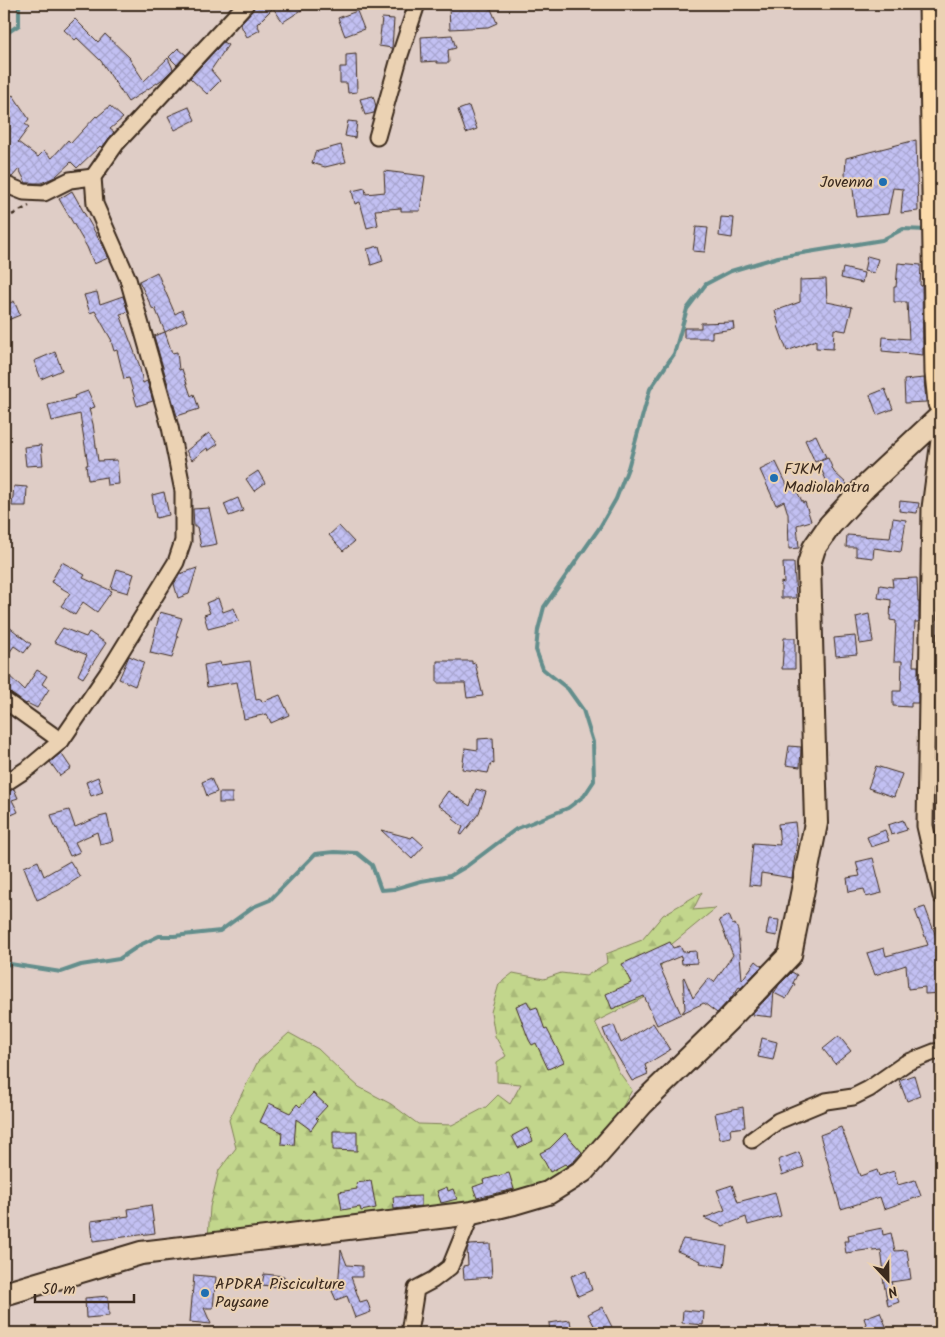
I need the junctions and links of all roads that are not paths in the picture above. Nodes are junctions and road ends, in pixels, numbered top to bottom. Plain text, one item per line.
1 (246, 4) edge
2 (417, 4) edge
3 (932, 4) edge
4 (377, 137) dead end
5 (93, 177) junction
6 (4, 184) edge
7 (941, 403) edge
8 (941, 416) edge
9 (941, 425) edge
10 (4, 700) edge
11 (61, 740) junction
12 (4, 784) edge
13 (941, 896) edge
14 (941, 1051) edge
15 (752, 1140) dead end
16 (472, 1213) junction
17 (4, 1294) edge
18 (409, 1333) edge

1 - 5 street
2 - 4 street
3 - 7 main road
5 - 6 street
5 - 11 street
8 - 16 street
9 - 13 street
10 - 11 street
11 - 12 street
14 - 15 street
16 - 17 street
16 - 18 street

